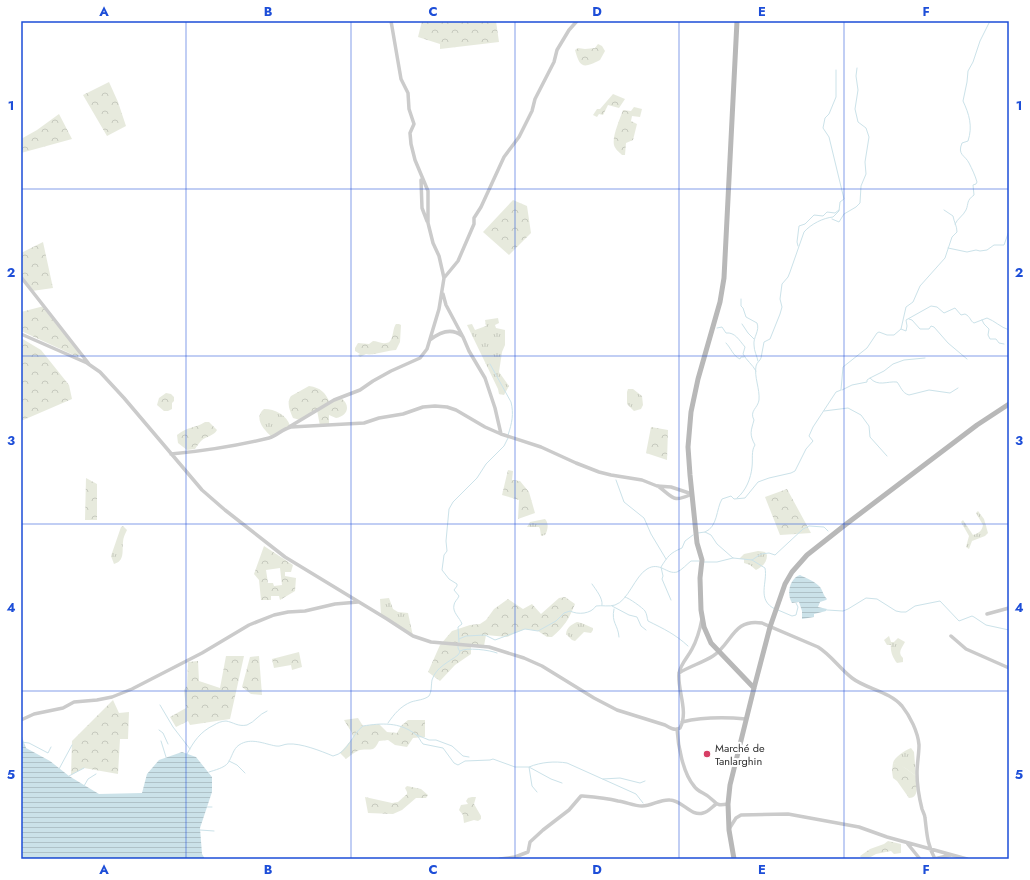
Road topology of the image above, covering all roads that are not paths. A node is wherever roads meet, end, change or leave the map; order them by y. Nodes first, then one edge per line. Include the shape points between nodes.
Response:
1 (391, 21) edge
2 (577, 21) edge
3 (737, 21) edge
4 (421, 177) junction
5 (428, 223) junction
6 (21, 277) edge
7 (444, 278) junction
8 (442, 293) junction
9 (21, 334) edge
10 (464, 338) junction
11 (430, 341) junction
12 (91, 366) junction
13 (1009, 404) edge
14 (287, 428) junction
15 (501, 434) junction
16 (171, 454) junction
17 (657, 486) junction
18 (692, 494) junction
19 (359, 602) junction
20 (1009, 608) edge
21 (987, 614) dead end
22 (702, 616) junction
23 (770, 627) junction
24 (951, 636) dead end
25 (718, 651) junction
26 (1009, 668) edge
27 (679, 674) junction
28 (754, 688) junction
29 (21, 720) edge
30 (746, 720) junction
31 (682, 722) junction
32 (677, 729) junction
33 (716, 804) junction
34 (728, 804) junction
35 (729, 830) junction
36 (906, 842) junction
37 (930, 849) junction
38 (952, 855) junction
39 (500, 859) edge
40 (734, 859) edge
41 (920, 859) edge
42 (935, 859) edge
43 (967, 859) edge

1 - 4 street via 401,79 408,93 409,109 414,124 410,133 411,144
2 - 7 street via 557,50 532,112 504,157 474,218 474,224 458,261
3 - 18 street via 724,278 691,412 688,447
4 - 5 street via 422,208
4 - 5 street via 428,191
5 - 7 street
6 - 12 street
7 - 8 street
8 - 10 street
8 - 11 street
9 - 12 street
10 - 11 street via 451,330
10 - 15 street via 485,378
11 - 14 street via 420,358 372,381 360,390 334,400
12 - 16 street via 124,398
13 - 23 street via 977,425 807,555 794,568 787,580
14 - 15 street via 364,423 435,406 456,410
14 - 16 street via 272,437 246,444
15 - 17 street via 541,447 599,472 642,480
16 - 19 street via 202,490 284,558
17 - 18 street via 671,487
17 - 18 street via 671,497 680,500
18 - 22 street via 697,543 702,560
19 - 29 street via 274,615 249,625 202,653 132,689 112,697 74,702
19 - 32 street via 413,636 431,642 490,647 524,658 617,710
20 - 21 street
22 - 25 street via 706,634
22 - 27 street via 699,633
23 - 25 street via 756,622 746,623
23 - 28 street
23 - 37 street via 818,646 852,678 901,705 919,743 919,793
24 - 26 street via 966,649
25 - 27 street
25 - 28 street
27 - 31 street
28 - 30 street
30 - 31 street via 697,719
30 - 34 street via 731,778
31 - 32 street
32 - 33 street via 680,756 693,785
33 - 34 street
33 - 39 street via 706,812 698,814 670,800 641,806 581,796 569,810 530,842 526,854
34 - 35 street
35 - 36 street via 736,818 741,815 788,814 859,827
35 - 40 street
36 - 37 street
36 - 41 street
37 - 38 street
37 - 42 street
38 - 42 street
38 - 43 street

